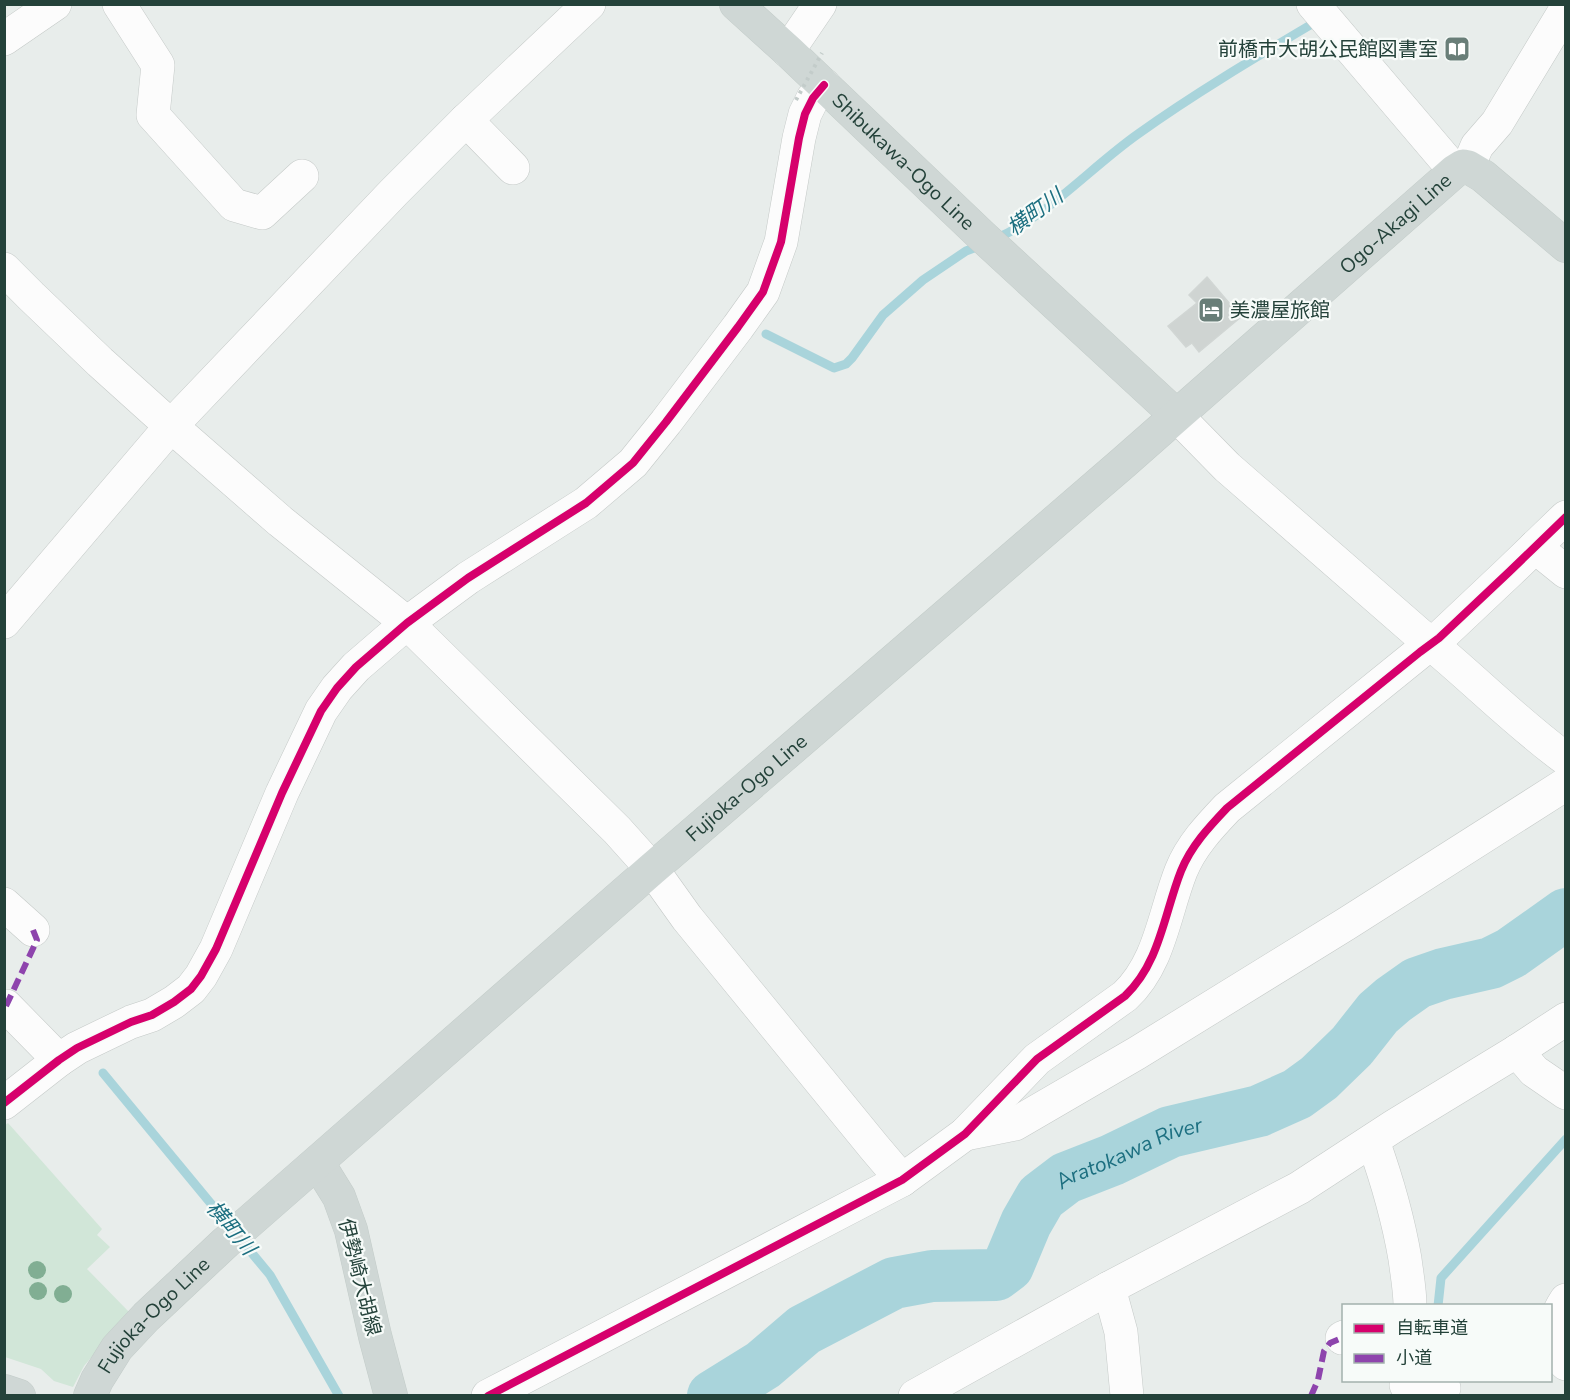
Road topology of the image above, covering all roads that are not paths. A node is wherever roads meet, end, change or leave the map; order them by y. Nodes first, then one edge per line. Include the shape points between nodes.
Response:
1 (55, 4) edge
2 (119, 4) edge
3 (589, 4) edge
4 (736, 4) edge
5 (820, 4) edge
6 (1313, 4) edge
7 (1566, 9) edge
8 (4, 39) edge
9 (788, 51) junction
10 (810, 93) junction
11 (466, 120) junction
12 (513, 168) dead end
13 (1462, 169) junction
14 (302, 176) dead end
15 (1566, 246) edge
16 (4, 269) edge
17 (1176, 415) junction
18 (171, 426) junction
19 (1566, 517) edge
20 (1535, 547) junction
21 (1566, 572) edge
22 (4, 622) edge
23 (407, 623) junction
24 (1431, 644) junction
25 (1566, 759) edge
26 (1566, 784) edge
27 (652, 869) junction
28 (4, 904) edge
29 (33, 930) dead end
30 (6, 1006) dead end
31 (1566, 1019) edge
32 (1517, 1051) junction
33 (59, 1060) junction
34 (1566, 1093) edge
35 (4, 1103) edge
36 (965, 1134) junction
37 (1373, 1141) junction
38 (318, 1162) junction
39 (902, 1180) junction
40 (1109, 1288) junction
41 (1405, 1300) edge
42 (1566, 1300) edge
43 (1552, 1332) edge
44 (1552, 1350) edge
45 (1563, 1362) edge
46 (4, 1391) edge
47 (19, 1395) edge
48 (90, 1395) edge
49 (391, 1395) edge
50 (488, 1395) edge
51 (915, 1395) edge
52 (1127, 1395) edge

1 - 8 street
2 - 14 street via 158,65 153,115 234,205 262,213
3 - 11 street
4 - 9 main road, Shibukawa-Ogo Line
5 - 9 street
6 - 13 street
7 - 13 street via 1497,123
9 - 10 main road, Shibukawa-Ogo Line
10 - 17 main road, Shibukawa-Ogo Line via 988,241
10 - 23 street via 813,98 797,149 781,242 763,291 666,422 633,463 586,503 468,578
11 - 12 street
11 - 18 street
13 - 15 main road, Ogo-Akagi Line via 1483,176
13 - 17 main road, Ogo-Akagi Line
16 - 18 street
17 - 24 street via 1227,467
17 - 27 main road, Fujioka-Ogo Line
18 - 22 street
18 - 23 street via 280,521
19 - 20 street
20 - 21 street
20 - 24 street
23 - 27 street
23 - 33 street via 356,667 321,711 216,949 191,989 152,1015
24 - 25 street via 1534,736
24 - 36 street via 1227,808 1190,851 1151,962 1135,986 1038,1059
26 - 36 street via 1137,1053 1015,1124
27 - 38 main road, Fujioka-Ogo Line
27 - 39 street via 687,918
28 - 29 street
30 - 33 street
31 - 32 street
32 - 34 street via 1534,1071
32 - 37 street
33 - 35 street
36 - 39 street
37 - 40 street via 1299,1188
37 - 41 street via 1401,1238
38 - 48 main road, Fujioka-Ogo Line via 146,1317 122,1343
38 - 49 main road, 伊勢崎大胡線 via 339,1197 351,1230
39 - 50 street
40 - 51 street
40 - 52 street via 1120,1332
42 - 43 street
44 - 45 street
46 - 47 main road

